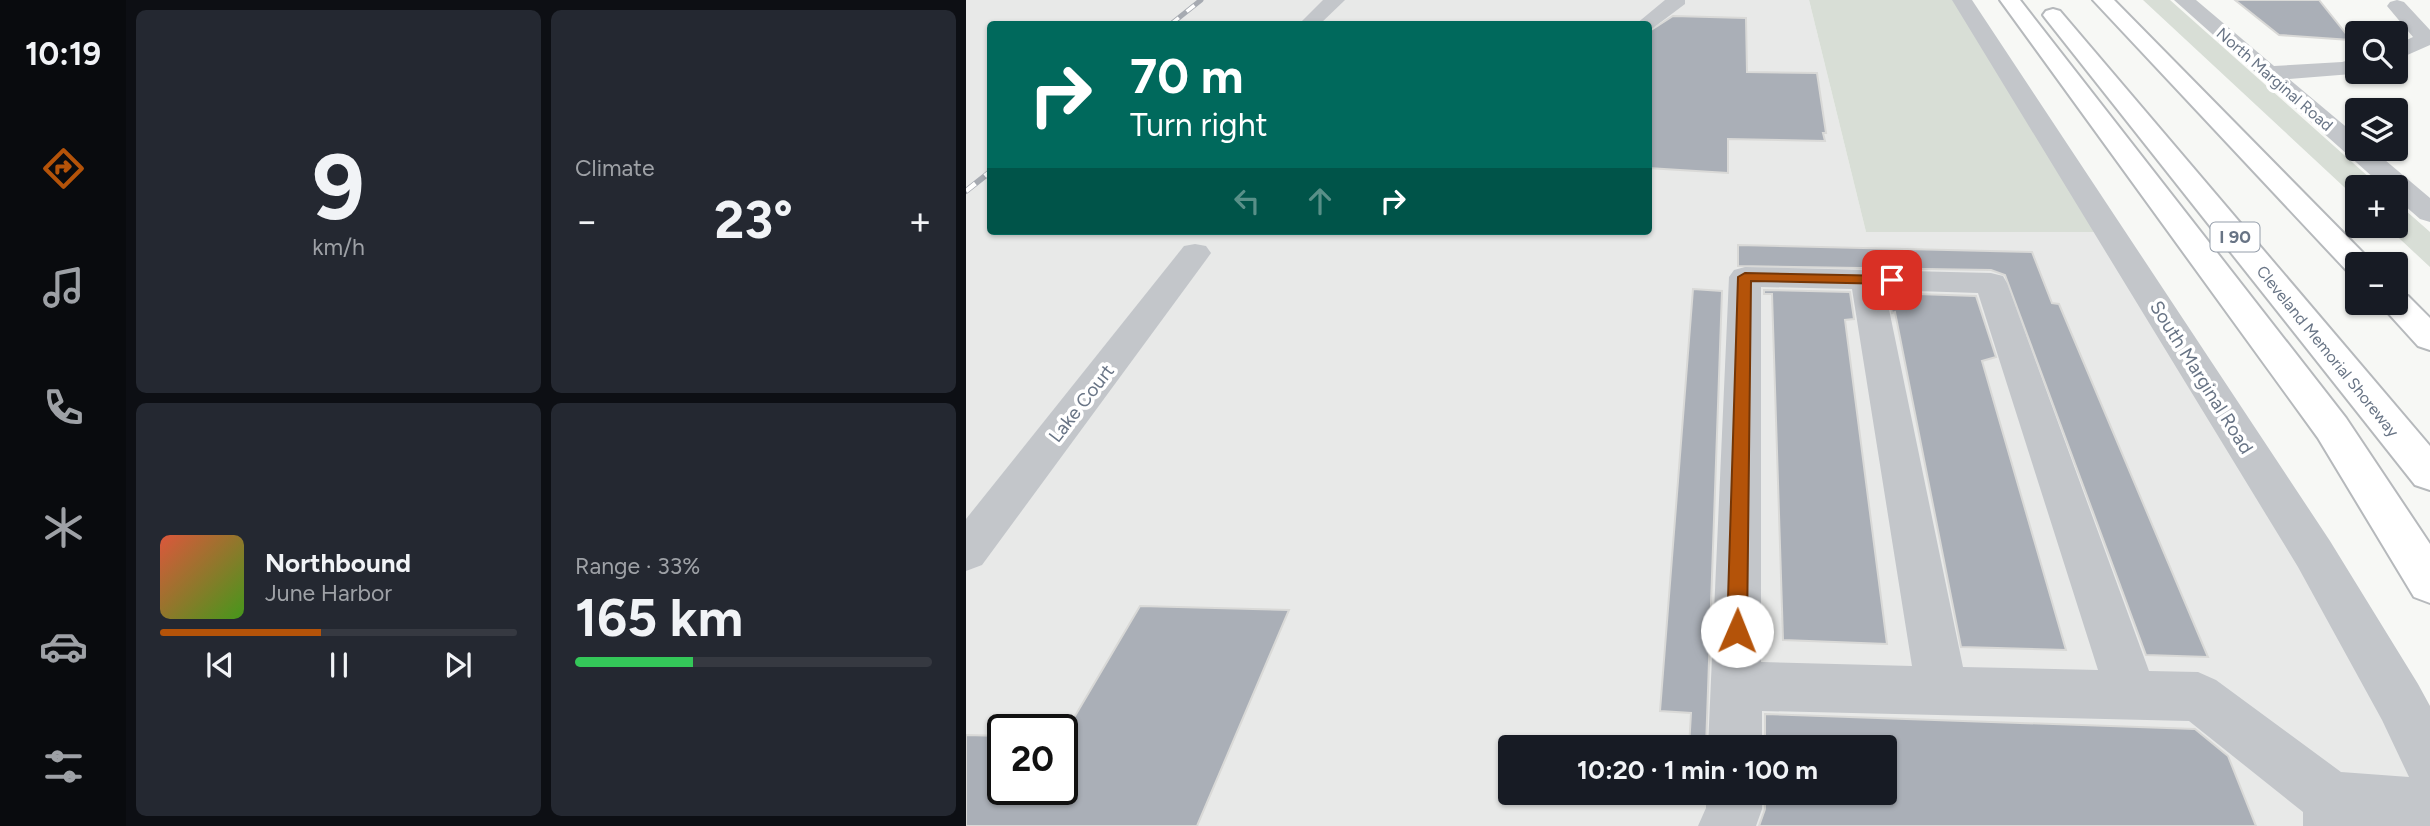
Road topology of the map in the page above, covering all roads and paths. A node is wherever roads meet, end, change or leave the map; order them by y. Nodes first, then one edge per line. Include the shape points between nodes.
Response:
1 (1335, 0) edge
2 (1675, 0) edge
3 (1962, 0) edge
4 (2010, 0) edge
5 (2040, 0) edge
6 (2103, 0) edge
7 (2184, 0) edge
8 (2397, 6) dead end
9 (1312, 21) edge
10 (1651, 21) edge
11 (2428, 42) edge
12 (2408, 49) edge
13 (2345, 69) edge
14 (2268, 73) junction
15 (2430, 213) edge
16 (2346, 252) edge
17 (1195, 253) dead end
18 (1867, 280) junction
19 (2408, 315) edge
20 (2430, 338) edge
21 (2430, 474) edge
22 (966, 552) edge
23 (2430, 583) edge
24 (1736, 685) junction
25 (1942, 691) junction
26 (2132, 695) junction
27 (1735, 735) edge
28 (2430, 761) edge
29 (1734, 805) edge
30 (2430, 807) edge
31 (2331, 813) edge
32 (1727, 826) edge

1 - 9 street
2 - 10 street
3 - 28 street, South Marginal Road via 2314,554
4 - 23 highway via 2332,428
5 - 21 highway, Cleveland Memorial Shoreway / I 90
6 - 16 highway
7 - 14 street, North Marginal Road
8 - 11 street
11 - 12 street
13 - 14 street
14 - 15 street, North Marginal Road
17 - 22 street, Lake Court
18 - 24 street via 1745,277
18 - 25 street
18 - 26 street via 1991,282
19 - 20 highway
24 - 25 street
24 - 27 street
25 - 26 street
26 - 31 street via 2198,697
29 - 32 street
30 - 31 street

